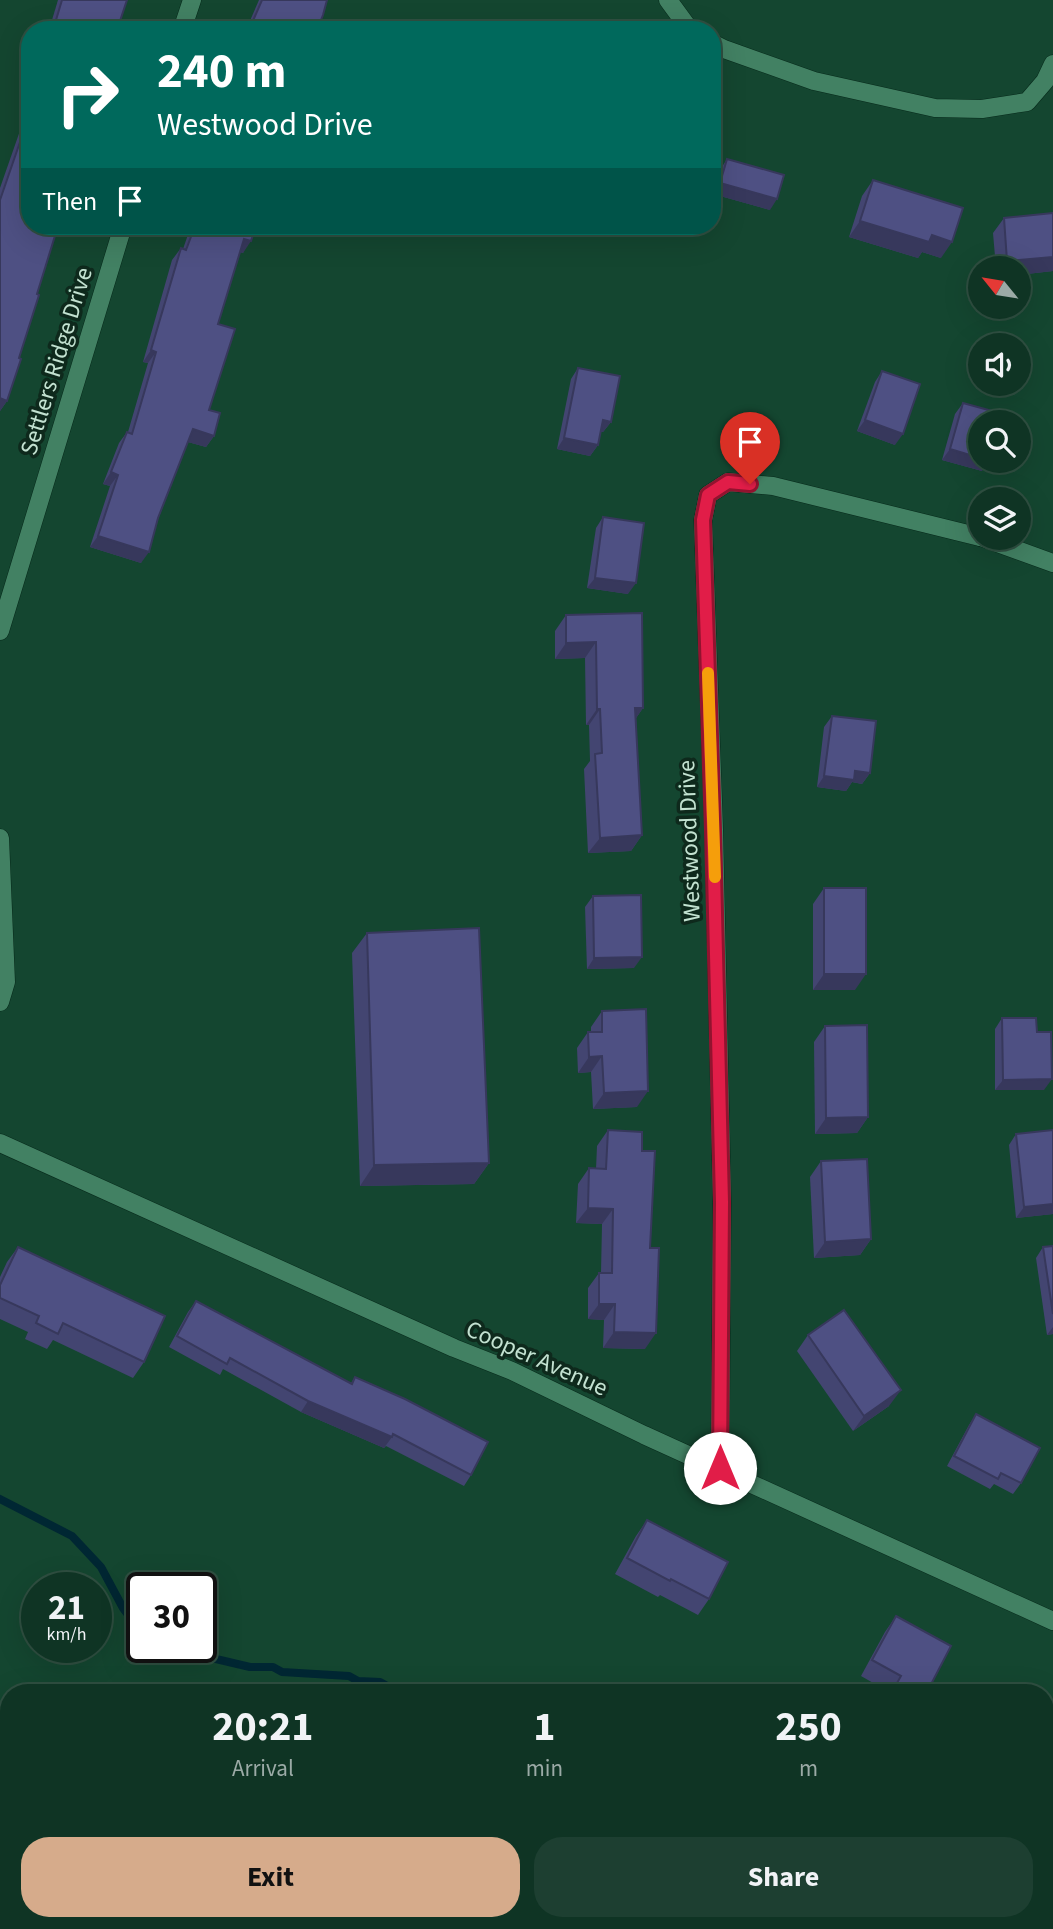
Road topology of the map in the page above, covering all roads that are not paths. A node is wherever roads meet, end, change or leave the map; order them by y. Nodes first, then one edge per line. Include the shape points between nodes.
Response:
1 (191, 0) edge
2 (668, 0) edge
3 (185, 21) edge
4 (683, 21) edge
5 (721, 48) edge
6 (1053, 64) edge
7 (120, 235) edge
8 (968, 534) edge
9 (1017, 550) edge
10 (1053, 563) edge
11 (0, 631) edge
12 (0, 838) edge
13 (0, 1002) edge
14 (0, 1143) edge
15 (720, 1468) junction
16 (1053, 1621) edge

1 - 3 street
2 - 4 street
5 - 6 street via 814,81 935,108 982,109 1027,102
7 - 11 street, Settlers Ridge Drive
8 - 15 street, Westwood Drive via 773,486 728,482 708,495 703,520 722,1202
9 - 10 street, Westwood Drive
12 - 13 street via 6,982
14 - 15 street, Cooper Avenue
15 - 16 street, Cooper Avenue

